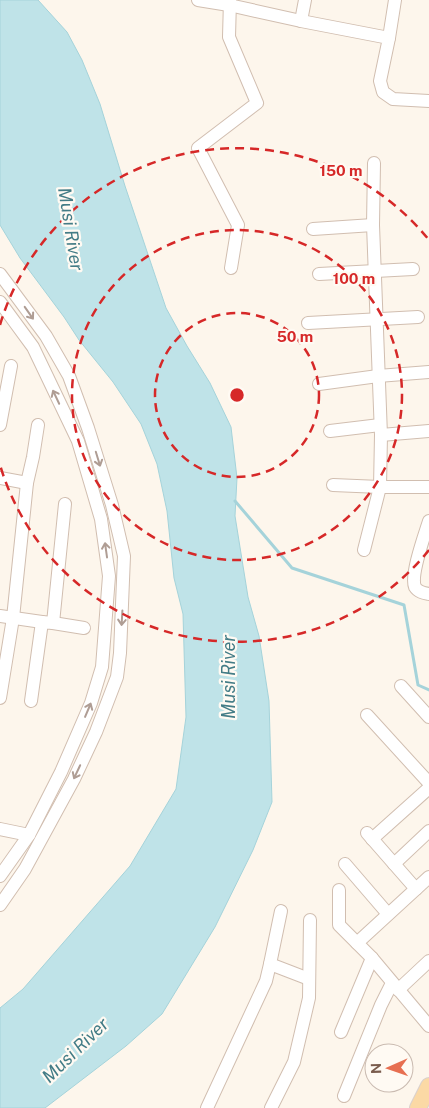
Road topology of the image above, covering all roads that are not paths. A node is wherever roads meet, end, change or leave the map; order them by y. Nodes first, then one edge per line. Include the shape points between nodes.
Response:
1 (198, 0) edge
2 (305, 0) edge
3 (395, 0) edge
4 (229, 2) edge
5 (301, 22) junction
6 (389, 38) junction
7 (429, 101) edge
8 (374, 163) dead end
9 (373, 225) junction
10 (313, 229) dead end
11 (230, 268) dead end
12 (413, 269) dead end
13 (375, 272) junction
14 (0, 274) edge
15 (319, 274) dead end
16 (0, 302) edge
17 (418, 317) dead end
18 (378, 320) junction
19 (308, 323) dead end
20 (12, 366) dead end
21 (429, 372) edge
22 (378, 376) junction
23 (319, 384) dead end
24 (0, 425) edge
25 (38, 425) dead end
26 (381, 430) junction
27 (330, 431) dead end
28 (429, 431) edge
29 (0, 478) edge
30 (27, 483) junction
31 (333, 485) dead end
32 (380, 486) junction
33 (429, 487) edge
34 (64, 504) dead end
35 (429, 520) edge
36 (364, 550) dead end
37 (429, 594) edge
38 (6, 617) edge
39 (48, 623) junction
40 (84, 628) dead end
41 (401, 686) dead end
42 (0, 698) edge
43 (31, 701) dead end
44 (367, 715) dead end
45 (429, 717) edge
46 (429, 783) edge
47 (429, 788) edge
48 (0, 829) edge
49 (429, 831) edge
50 (29, 835) junction
51 (346, 864) dead end
52 (394, 864) junction
53 (0, 876) edge
54 (429, 877) edge
55 (416, 889) junction
56 (338, 890) dead end
57 (0, 905) edge
58 (281, 911) dead end
59 (388, 914) junction
60 (310, 920) dead end
61 (357, 943) junction
62 (372, 958) junction
63 (429, 961) edge
64 (270, 964) junction
65 (309, 979) junction
66 (395, 987) junction
67 (429, 1026) edge
68 (342, 1032) dead end
69 (429, 1086) edge
70 (344, 1096) dead end
71 (207, 1108) edge
72 (271, 1108) edge
73 (418, 1108) edge

1 - 4 street
2 - 5 street
3 - 6 street
4 - 5 street
4 - 11 street via 229,38 257,103 198,148 238,225
5 - 6 street
6 - 7 street via 380,81 383,92 393,99
8 - 9 street
9 - 10 street
9 - 13 street
12 - 13 street
13 - 15 street
13 - 18 street
14 -> 57 street via 46,336 69,376 112,505 124,556 117,677 96,732 48,830
50 -> 16 street via 91,704 102,668 109,576 101,519 78,441 33,347
17 - 18 street
18 - 19 street
18 - 22 street
20 - 24 street
21 - 22 street
22 - 23 street
22 - 26 street
25 - 30 street
26 - 27 street
26 - 28 street
26 - 32 street
29 - 30 street
30 - 38 street
31 - 32 street
32 - 33 street
32 - 36 street
34 - 39 street
35 - 37 street via 414,585
38 - 39 street
38 - 42 street
39 - 40 street
39 - 43 street
41 - 45 street
44 - 46 street
47 - 52 street via 370,836
48 - 50 street
49 - 52 street
50 - 53 street
51 - 59 street
52 - 55 street
54 - 55 street
55 - 59 street
56 - 61 street via 339,925
58 - 64 street
59 - 61 street
60 - 65 street
61 - 62 street
62 - 66 street
62 - 68 street
63 - 66 street
64 - 65 street
64 - 71 street via 266,980
65 - 72 street via 309,998 294,1062
66 - 67 street
66 - 70 street via 381,1005
69 - 73 main road

